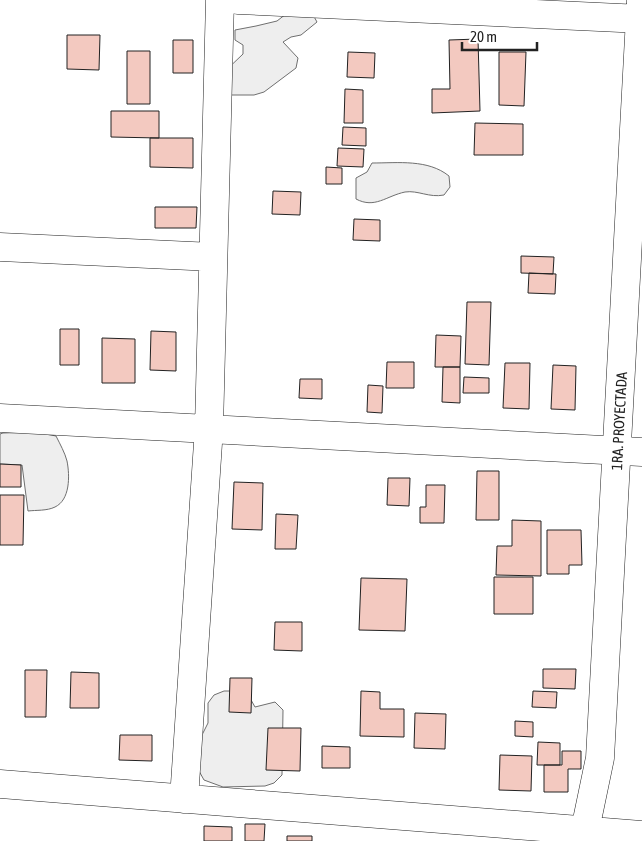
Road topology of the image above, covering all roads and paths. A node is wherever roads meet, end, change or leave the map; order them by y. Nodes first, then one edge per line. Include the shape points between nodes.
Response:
1 (220, 0) edge
2 (238, 0) edge
3 (641, 13) edge
4 (0, 247) edge
5 (213, 257) junction
6 (0, 418) edge
7 (209, 428) junction
8 (630, 451) edge
9 (0, 784) edge
10 (184, 799) junction
11 (642, 835) edge
12 (584, 836) edge

1 - 5 street
2 - 3 street
3 - 8 street, 1RA. PROYECTADA
4 - 5 street
5 - 7 street
6 - 7 street
7 - 8 street
7 - 10 street
8 - 12 street, 1RA. PROYECTADA via 600,758
9 - 10 street
10 - 12 street
11 - 12 street

